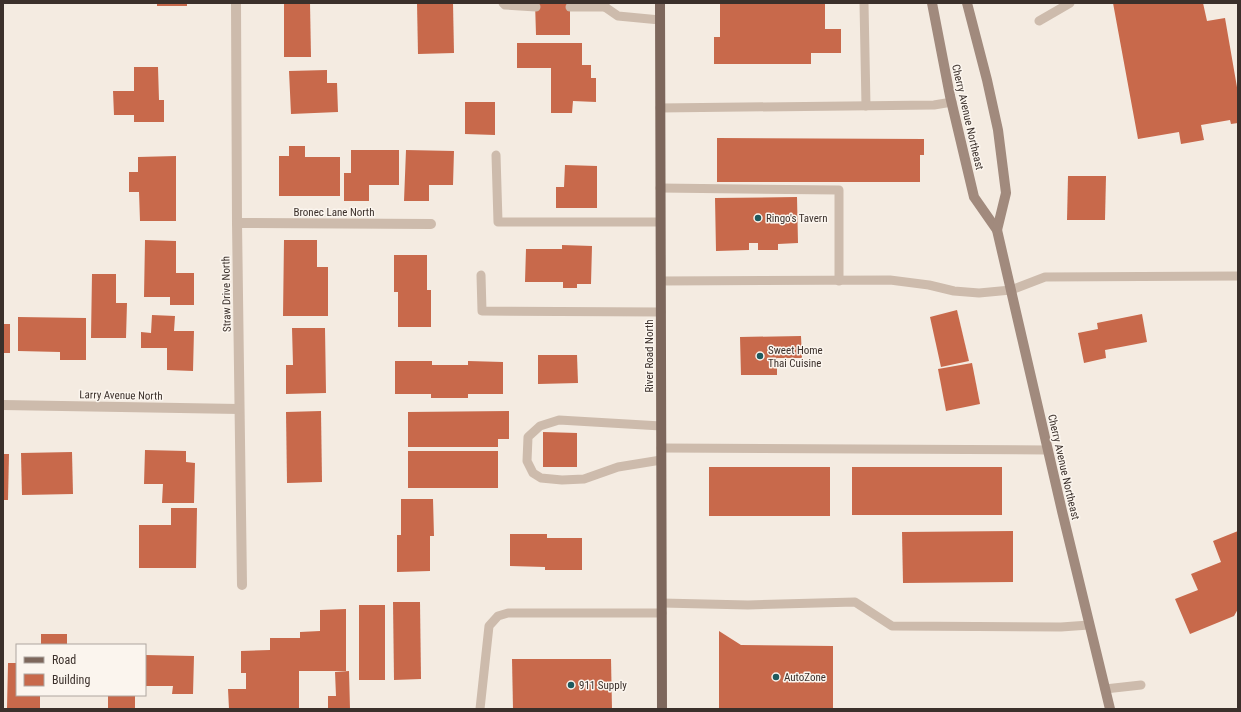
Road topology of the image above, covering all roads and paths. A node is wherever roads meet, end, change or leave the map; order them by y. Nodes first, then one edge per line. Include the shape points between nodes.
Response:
1 (236, 3) edge
2 (503, 3) edge
3 (660, 3) edge
4 (864, 3) edge
5 (932, 3) edge
6 (967, 3) edge
7 (1070, 3) edge
8 (605, 5) edge
9 (536, 7) dead end
10 (570, 7) dead end
11 (660, 20) junction
12 (1039, 21) dead end
13 (952, 102) junction
14 (866, 106) junction
15 (660, 108) junction
16 (496, 155) dead end
17 (660, 188) junction
18 (660, 222) junction
19 (237, 223) junction
20 (431, 224) dead end
21 (997, 230) junction
22 (481, 275) dead end
23 (1238, 276) edge
24 (660, 281) junction
25 (839, 281) junction
26 (1011, 290) junction
27 (660, 312) junction
28 (3, 405) edge
29 (239, 410) junction
30 (661, 426) junction
31 (661, 448) junction
32 (1048, 450) junction
33 (661, 460) junction
34 (242, 584) dead end
35 (662, 608) junction
36 (1090, 625) junction
37 (1141, 685) dead end
38 (1105, 689) junction
39 (480, 709) edge
40 (662, 709) edge
41 (1110, 709) edge

1 - 19 street, Straw Drive North
2 - 9 lane
3 - 11 main road, River Road North
4 - 14 lane
5 - 13 main road, Cherry Avenue Northeast
6 - 21 main road, Cherry Avenue Northeast via 988,80 998,130 1006,193
7 - 12 lane
8 - 10 lane
8 - 11 lane via 618,16
11 - 15 main road, River Road North
13 - 14 lane via 934,105
13 - 21 main road, Cherry Avenue Northeast via 974,197
14 - 15 lane
15 - 17 main road, River Road North
16 - 18 lane via 498,222
17 - 18 main road, River Road North
17 - 25 lane via 839,190
18 - 24 main road, River Road North
19 - 20 street, Bronec Lane North
19 - 29 street, Straw Drive North
21 - 26 main road, Cherry Avenue Northeast
22 - 27 lane via 482,311
23 - 26 lane via 1045,277
24 - 25 lane
24 - 27 main road, River Road North
25 - 26 lane via 890,280 979,293
26 - 32 main road, Cherry Avenue Northeast
27 - 30 main road, River Road North
28 - 29 street, Larry Avenue North
29 - 34 street, Straw Drive North
30 - 31 main road, River Road North
30 - 33 lane via 559,420 540,426 528,437 527,461 533,473 542,478 562,480 584,479 618,467
31 - 32 lane
31 - 33 main road, River Road North
32 - 36 main road, Cherry Avenue Northeast
33 - 35 main road, River Road North
35 - 36 lane via 855,602 892,626
35 - 39 lane via 508,613 498,616 489,626
35 - 40 main road, River Road North
36 - 38 main road, Cherry Avenue Northeast
37 - 38 lane
38 - 41 main road, Cherry Avenue Northeast

